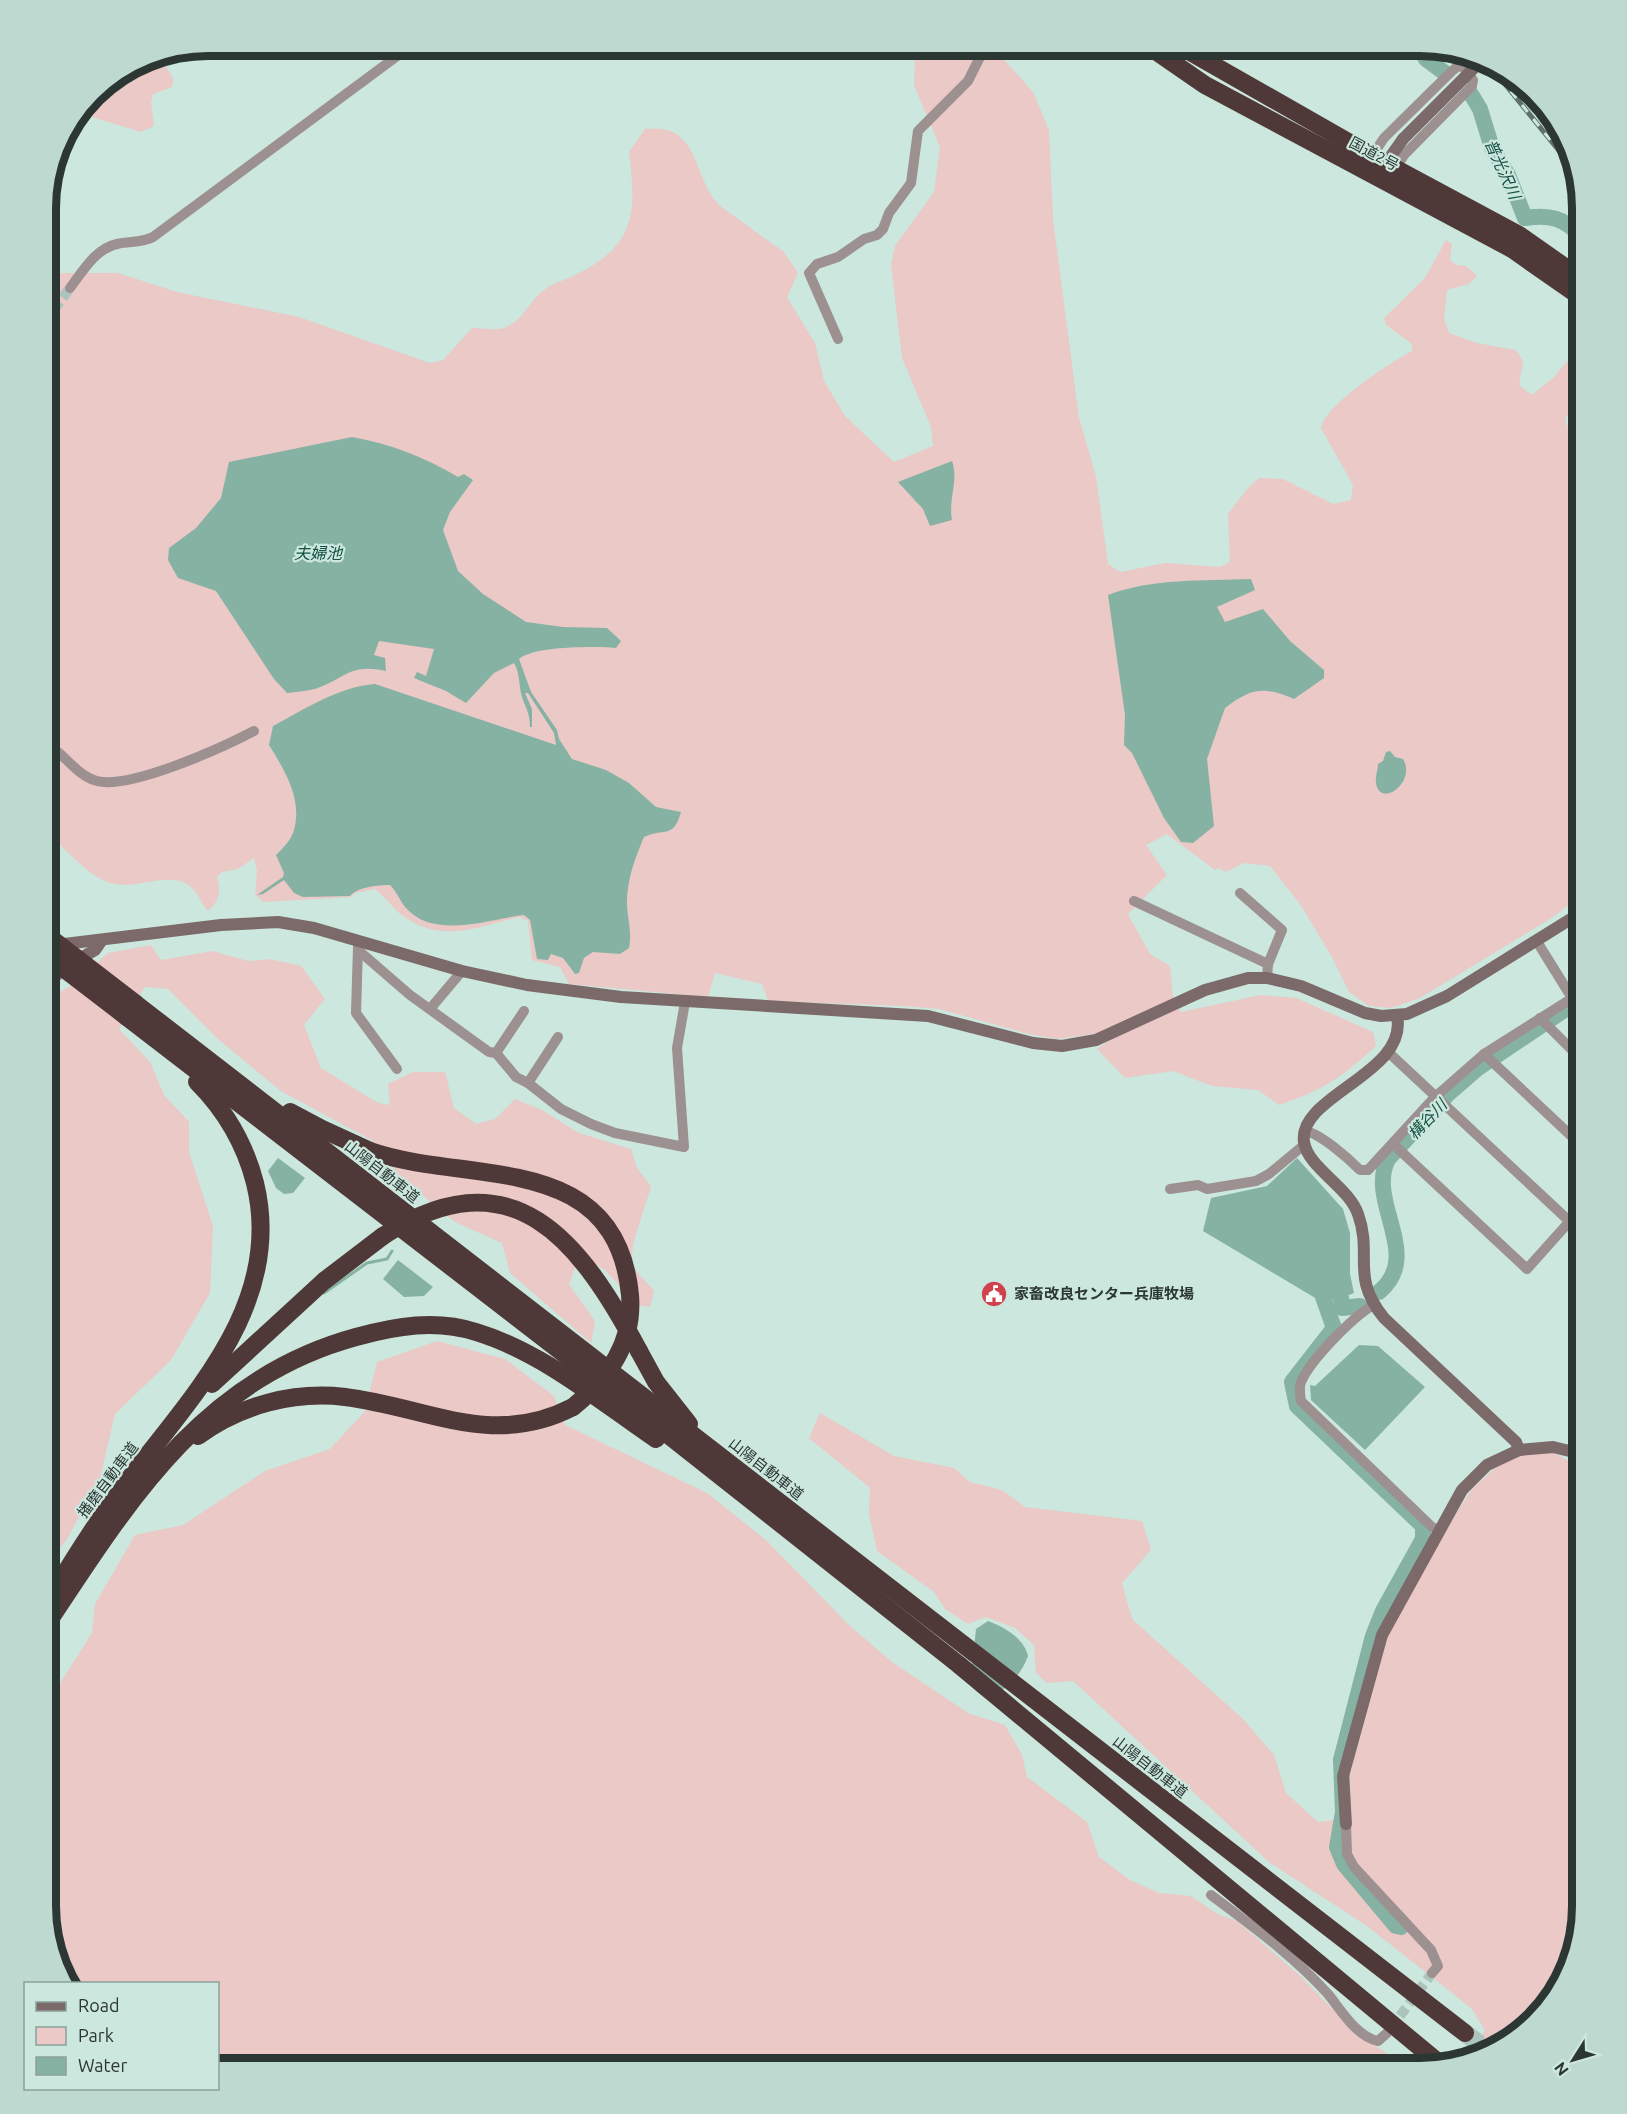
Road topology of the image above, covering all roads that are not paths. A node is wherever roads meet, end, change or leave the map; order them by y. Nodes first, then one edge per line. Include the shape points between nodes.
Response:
1 (398, 55) edge
2 (981, 56) edge
3 (1151, 56) edge
4 (1163, 56) edge
5 (1197, 56) edge
6 (1475, 67) edge
7 (1205, 85) junction
8 (1382, 166) junction
9 (1572, 272) edge
10 (70, 288) tunnel mouth
11 (1572, 291) edge
12 (838, 339) dead end
13 (254, 731) dead end
14 (56, 752) edge
15 (1240, 893) dead end
16 (1134, 901) dead end
17 (1572, 918) edge
18 (102, 940) junction
19 (1536, 940) junction
20 (56, 943) edge
21 (56, 945) edge
22 (358, 945) junction
23 (56, 961) edge
24 (1268, 964) junction
25 (462, 971) junction
26 (56, 976) edge
27 (1267, 978) junction
28 (1572, 988) edge
29 (1572, 999) edge
30 (685, 1002) junction
31 (430, 1009) junction
32 (132, 1010) junction
33 (524, 1011) dead end
34 (1397, 1016) junction
35 (1542, 1022) junction
36 (151, 1034) junction
37 (558, 1037) dead end
38 (191, 1047) junction
39 (1572, 1050) edge
40 (1387, 1051) junction
41 (496, 1053) junction
42 (1487, 1057) junction
43 (398, 1069) dead end
44 (528, 1083) junction
45 (1438, 1101) junction
46 (1304, 1131) junction
47 (1572, 1137) edge
48 (1304, 1145) junction
49 (1397, 1147) junction
50 (1170, 1189) dead end
51 (1569, 1222) junction
52 (1572, 1225) edge
53 (1373, 1305) junction
54 (163, 1436) junction
55 (700, 1442) junction
56 (1519, 1450) junction
57 (1572, 1452) edge
58 (147, 1481) junction
59 (776, 1520) junction
60 (1439, 1530) junction
61 (55, 1592) edge
62 (55, 1612) edge
63 (1346, 1824) joint
64 (1210, 1895) dead end
65 (1432, 1973) tunnel mouth
66 (1387, 2033) dead end
67 (1465, 2033) tunnel mouth
68 (1432, 2057) edge

1 - 10 street via 153,237 105,248
2 - 12 street via 968,81 918,131 910,183 877,235 817,264 809,273
3 - 7 highway
4 - 7 highway, 国道2号
5 - 8 highway, 国道2号
6 - 8 street, bridge via 1403,139
7 - 8 highway, 国道2号
8 - 8 street via 1384,138 1452,71 1463,67 1473,80 1472,86 1404,155
8 - 9 highway, 国道2号 via 1519,235
8 - 11 highway, 国道2号
13 - 14 street via 145,776 113,782 87,777
15 - 24 street via 1282,930
16 - 24 street
17 - 19 street
18 - 21 street
18 - 22 street via 266,921 314,928
18 - 26 street via 95,950
19 - 28 street
19 - 34 street via 1447,996
20 - 32 highway, 山陽自動車道, bridge
22 - 25 street
22 - 31 street
22 - 43 street via 356,1013
23 - 32 highway, 山陽自動車道, bridge
24 - 27 street
25 - 30 street via 527,985
25 - 31 street
27 - 30 street via 1224,983 1096,1040 1062,1046 1033,1043 928,1016
27 - 34 street via 1300,986 1365,1013
29 - 35 street
30 - 44 street via 677,1048 684,1147 591,1124 561,1109
31 - 41 street via 489,1052
32 - 36 highway, 山陽自動車道
32 - 38 highway, 山陽自動車道
33 - 41 street
34 - 40 street via 1397,1033
35 - 39 street
35 - 42 street
36 - 54 highway via 229,1121 250,1166 261,1223 256,1279 236,1330
36 - 59 highway, 山陽自動車道
37 - 44 street
38 - 55 highway, 山陽自動車道
38 - 58 highway, bridge via 296,1116 370,1150 414,1162 506,1174 552,1185 588,1207 613,1239 628,1277 629,1318 617,1358 606,1376 573,1407 533,1424 485,1427 345,1397 296,1396 225,1419 185,1445
40 - 45 street
40 - 46 street via 1348,1089 1312,1114
41 - 44 street via 516,1077
42 - 45 street
42 - 47 street
45 - 49 street
45 - 51 street
46 - 48 street
46 - 49 street via 1338,1149 1360,1170 1368,1170
48 - 50 street via 1256,1181 1218,1188 1198,1185
48 - 53 street via 1349,1197 1358,1214 1363,1274
49 - 51 street via 1527,1269
51 - 52 street
53 - 56 street via 1516,1442
53 - 60 street via 1340,1330 1320,1356 1300,1383 1301,1401
54 - 55 highway, bridge via 241,1355 324,1281 383,1236 426,1213 458,1203 489,1204 523,1213 554,1231 581,1257 612,1301 656,1382
54 - 61 highway, 播磨自動車道 via 101,1518
55 - 67 highway, 山陽自動車道
56 - 57 street via 1553,1447
56 - 60 street via 1486,1465 1473,1477
58 - 59 highway via 200,1422 267,1374 319,1348 348,1339 397,1327 432,1324 476,1332 521,1351
58 - 62 highway, 播磨自動車道
59 - 68 highway, 山陽自動車道 via 1009,1705
60 - 63 street via 1396,1605 1375,1654 1343,1776
63 - 65 street via 1347,1854 1354,1868 1431,1950 1438,1966
64 - 66 street via 1268,1938 1317,1983 1362,2033 1378,2041

